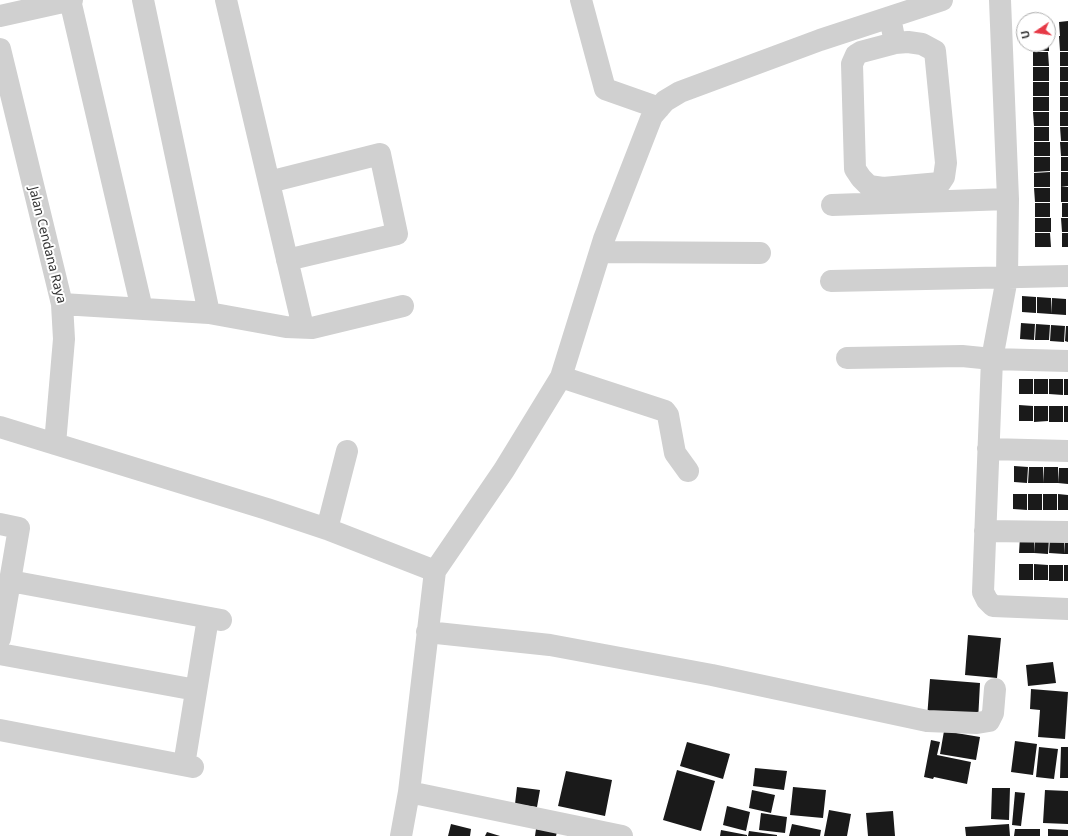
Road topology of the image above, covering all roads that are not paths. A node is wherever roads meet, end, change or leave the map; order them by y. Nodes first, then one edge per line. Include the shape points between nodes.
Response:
1 (71, 0) edge
2 (143, 0) edge
3 (226, 0) edge
4 (581, 0) edge
5 (942, 0) edge
6 (1000, 0) edge
7 (0, 16) edge
8 (890, 17) junction
9 (895, 43) junction
10 (0, 49) edge
11 (659, 108) junction
12 (269, 182) junction
13 (1008, 199) junction
14 (832, 205) dead end
15 (600, 252) junction
16 (760, 253) dead end
17 (287, 260) junction
18 (1068, 276) edge
19 (1007, 278) junction
20 (831, 281) dead end
21 (62, 304) junction
22 (403, 306) dead end
23 (142, 309) junction
24 (209, 313) junction
25 (303, 327) junction
26 (847, 358) dead end
27 (992, 359) junction
28 (1068, 361) edge
29 (561, 377) junction
30 (0, 427) edge
31 (55, 444) junction
32 (988, 449) junction
33 (1068, 451) edge
34 (347, 452) dead end
35 (688, 471) dead end
36 (0, 524) edge
37 (327, 529) junction
38 (985, 531) junction
39 (1068, 532) edge
40 (435, 571) junction
41 (10, 581) junction
42 (1068, 609) edge
43 (427, 632) junction
44 (0, 638) edge
45 (0, 654) edge
46 (995, 689) dead end
47 (196, 690) junction
48 (0, 730) edge
49 (408, 792) junction
50 (400, 836) edge
51 (622, 836) edge

1 - 7 street
1 - 23 street
2 - 24 street
3 - 12 street
4 - 11 street via 605,89
5 - 8 street
6 - 13 street
8 - 9 street
8 - 11 street via 680,92
9 - 9 street via 861,52 856,55 852,64 855,169 869,186 883,188 940,183 944,177 946,163 935,51 922,44
10 - 21 street, Jalan Cendana Raya
11 - 15 street via 646,129
12 - 17 street
12 - 17 street via 380,154 397,234
13 - 14 street
13 - 19 street
15 - 16 street
15 - 29 street
17 - 25 street
18 - 19 street
19 - 20 street
19 - 27 street
21 - 23 street
21 - 31 street, Jalan Cendana Raya via 64,338
22 - 25 street via 312,328
23 - 24 street
24 - 25 street via 286,327
26 - 27 street via 962,356
27 - 28 street
27 - 32 street
29 - 35 street via 665,410 675,453
29 - 40 street via 504,470
30 - 31 street
31 - 37 street
32 - 33 street
32 - 38 street
34 - 37 street
36 - 41 street via 19,528
37 - 40 street
38 - 39 street
38 - 42 street via 983,592 993,606
40 - 43 street
41 - 44 street
41 - 47 street via 214,619
43 - 46 street via 550,645 712,675 927,721 989,721 993,713
43 - 49 street
45 - 47 street
47 - 48 street via 188,766
49 - 50 street
49 - 51 street

